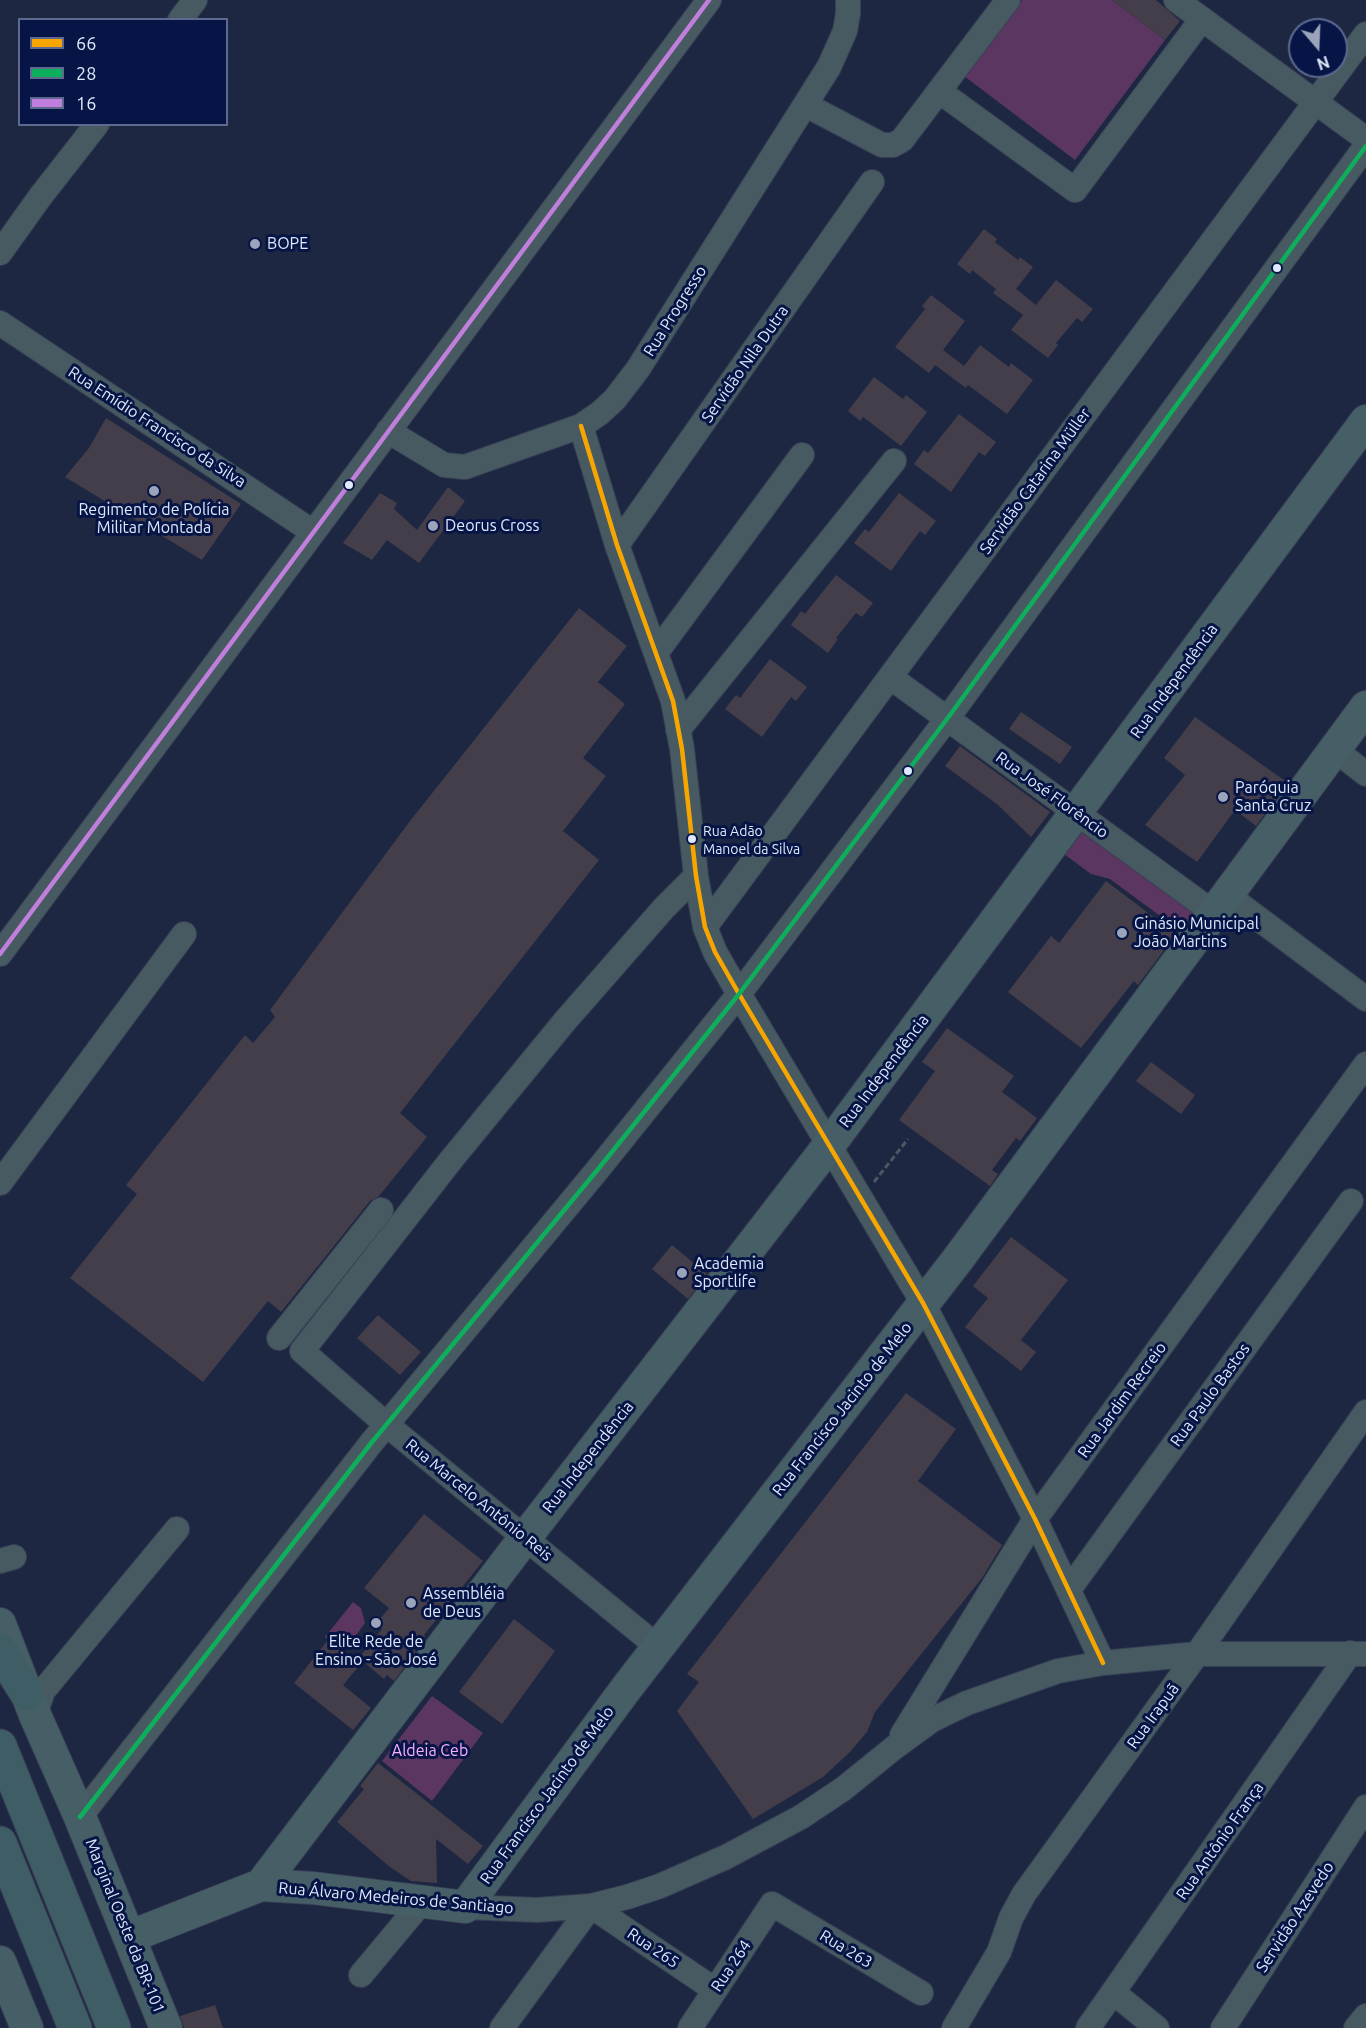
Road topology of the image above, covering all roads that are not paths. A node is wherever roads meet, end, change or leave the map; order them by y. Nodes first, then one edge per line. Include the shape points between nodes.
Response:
1 (195, 0) edge
2 (709, 0) edge
3 (848, 0) edge
4 (1008, 0) edge
5 (1176, 0) edge
6 (182, 18) edge
7 (1202, 20) junction
8 (1366, 34) edge
9 (939, 91) junction
10 (1315, 102) junction
11 (806, 105) junction
12 (95, 126) edge
13 (1366, 139) edge
14 (1366, 147) edge
15 (872, 182) dead end
16 (0, 253) edge
17 (0, 323) edge
18 (1366, 421) edge
19 (581, 426) junction
20 (388, 431) junction
21 (802, 455) dead end
22 (894, 461) dead end
23 (314, 532) junction
24 (617, 545) junction
25 (656, 653) junction
26 (890, 677) junction
27 (1366, 707) edge
28 (947, 719) junction
29 (678, 730) junction
30 (1335, 750) junction
31 (1366, 774) edge
32 (1076, 813) junction
33 (696, 876) junction
34 (1221, 904) junction
35 (705, 927) junction
36 (184, 934) dead end
37 (0, 954) edge
38 (739, 994) junction
39 (1366, 999) edge
40 (1366, 1064) edge
41 (830, 1144) junction
42 (0, 1183) edge
43 (1351, 1201) dead end
44 (381, 1210) dead end
45 (923, 1303) junction
46 (279, 1338) dead end
47 (1366, 1412) edge
48 (387, 1425) junction
49 (1035, 1519) junction
50 (177, 1529) dead end
51 (525, 1538) junction
52 (1070, 1588) junction
53 (0, 1624) edge
54 (658, 1647) junction
55 (0, 1651) edge
56 (1358, 1653) edge
57 (1197, 1654) junction
58 (1103, 1663) junction
59 (31, 1705) junction
60 (0, 1746) edge
61 (895, 1747) junction
62 (1366, 1807) edge
63 (80, 1817) junction
64 (0, 1843) edge
65 (261, 1885) junction
66 (421, 1903) junction
67 (772, 1904) joint
68 (591, 1906) junction
69 (465, 1907) junction
70 (129, 1937) junction
71 (361, 1975) dead end
72 (3, 1980) edge
73 (715, 1990) junction
74 (1113, 1993) junction
75 (921, 1994) dead end
76 (1366, 2016) edge
77 (700, 2023) edge
78 (27, 2028) edge
79 (75, 2028) edge
80 (114, 2028) edge
81 (166, 2028) edge
82 (502, 2028) edge
83 (954, 2028) edge
84 (1088, 2028) edge
85 (1157, 2028) edge
86 (1223, 2028) edge
87 (1356, 2028) edge

1 - 6 street
2 - 20 street
3 - 11 street, Rua Progresso via 838,50
4 - 9 street
5 - 7 street
7 - 9 street via 1075,190
7 - 10 street
8 - 10 street, Servidão Catarina Müller
9 - 11 street via 902,140 893,145 882,145
10 - 13 street
10 - 26 street, Servidão Catarina Müller
11 - 19 street, Rua Progresso via 628,384
12 - 16 street
14 - 28 street
15 - 24 street, Servidão Nila Dutra
17 - 23 street, Rua Emídio Francisco da Silva
18 - 32 main road, Rua Independência
19 - 20 street, Rua Progresso via 465,467 444,465
19 - 24 street
20 - 23 street
21 - 25 street
22 - 29 street
23 - 37 street
24 - 25 street
25 - 29 street via 673,701
26 - 28 street, Rua José Florêncio
26 - 35 street, Servidão Catarina Müller
27 - 30 main road, Rua Francisco Jacinto de Melo
28 - 32 street, Rua José Florêncio
28 - 38 street
29 - 33 street
30 - 31 street
30 - 34 main road, Rua Francisco Jacinto de Melo
32 - 34 street, Rua José Florêncio
32 - 41 main road, Rua Independência
33 - 35 street
33 - 48 street, Rua Marcelo Antônio Reis via 565,1021 302,1351
34 - 39 street, Rua José Florêncio
34 - 45 main road, Rua Francisco Jacinto de Melo
35 - 38 street
36 - 42 street
38 - 41 street
38 - 48 street
40 - 49 street, Rua Jardim Recreio
41 - 45 street
41 - 51 main road, Rua Independência
43 - 52 street, Rua Paulo Bastos
44 - 46 street
45 - 49 street
45 - 54 main road, Rua Francisco Jacinto de Melo
47 - 57 street, Rua Irapuã
48 - 51 street, Rua Marcelo Antônio Reis
48 - 63 street
49 - 52 street
49 - 61 street, Rua Jardim Recreio
50 - 59 street
51 - 54 street, Rua Marcelo Antônio Reis
51 - 65 main road, Rua Independência
52 - 58 street
53 - 59 main road, Marginal Oeste da BR-101
54 - 69 main road, Rua Francisco Jacinto de Melo
55 - 59 highway
56 - 57 street, Rua Álvaro Medeiros de Santiago
56 - 74 street, Rua Antônio França
57 - 58 street, Rua Álvaro Medeiros de Santiago
57 - 83 street, Rua Irapuã via 1024,1894 999,1952
58 - 61 street, Rua Álvaro Medeiros de Santiago via 1058,1671 967,1703 932,1720
59 - 63 main road, Marginal Oeste da BR-101
60 - 80 highway
61 - 68 street, Rua Álvaro Medeiros de Santiago via 843,1789 750,1845 660,1886
62 - 86 street, Servidão Azevedo
63 - 70 main road, Marginal Oeste da BR-101
64 - 79 highway
65 - 66 main road, Rua Álvaro Medeiros de Santiago
65 - 70 main road, Rua Álvaro Medeiros de Santiago
66 - 69 main road, Rua Álvaro Medeiros de Santiago
66 - 71 street
67 - 73 street, Rua 264
67 - 75 street, Rua 263
68 - 69 street, Rua Álvaro Medeiros de Santiago via 537,1910
68 - 73 street, Rua 265
68 - 82 street
70 - 81 main road, Marginal Oeste da BR-101
72 - 78 main road
73 - 77 street, Rua 264
74 - 84 street, Rua Antônio França
74 - 85 street
76 - 87 street

